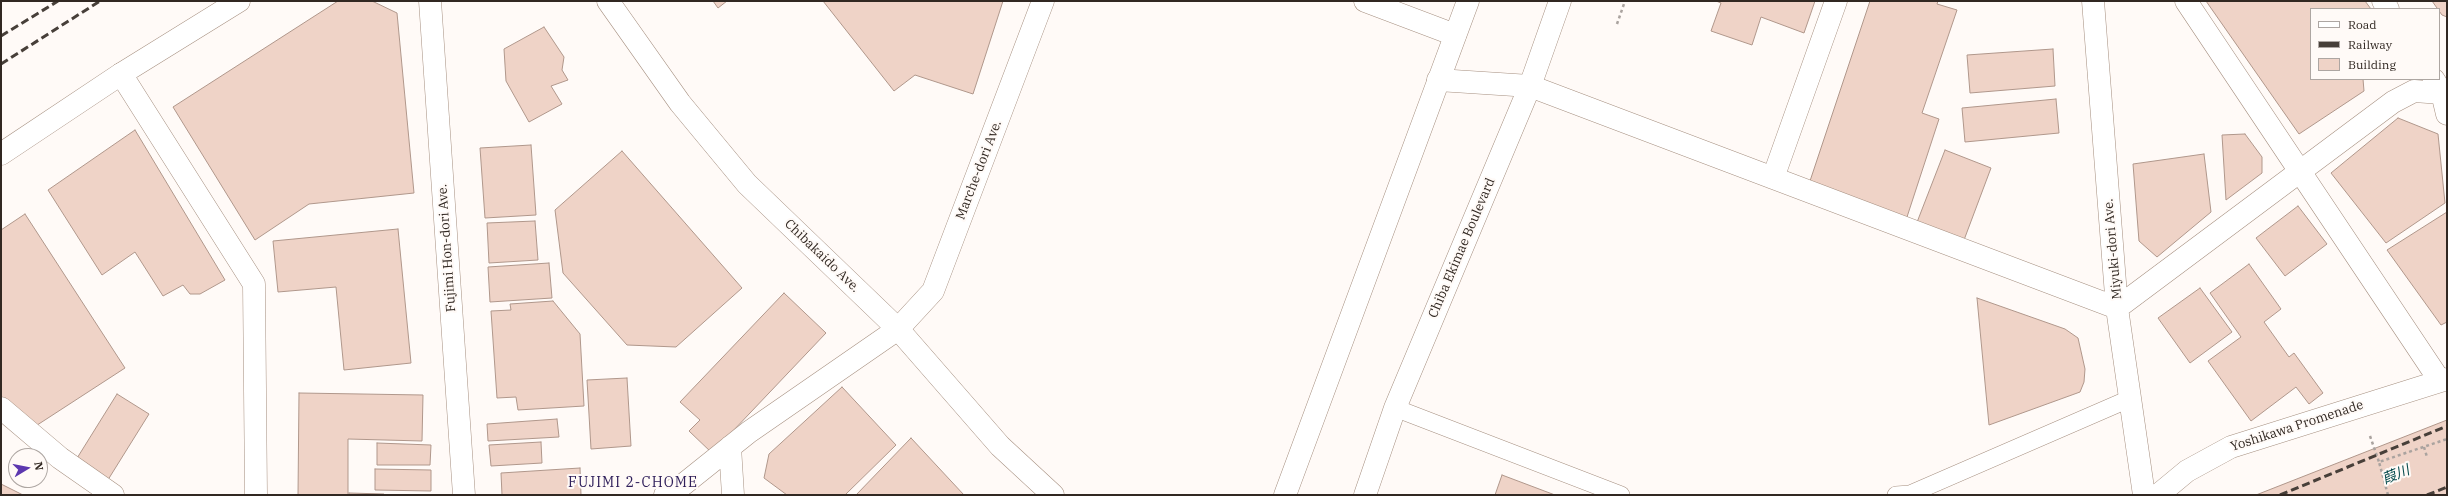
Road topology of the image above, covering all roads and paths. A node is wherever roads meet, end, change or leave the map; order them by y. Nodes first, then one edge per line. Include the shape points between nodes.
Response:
1 (239, 1) edge
2 (430, 1) edge
3 (608, 1) edge
4 (1044, 1) edge
5 (1365, 1) edge
6 (1468, 1) edge
7 (1560, 1) edge
8 (1625, 1) edge
9 (1836, 1) edge
10 (2093, 1) edge
11 (2186, 1) edge
12 (1617, 24) dead end
13 (1455, 35) junction
14 (121, 74) junction
15 (1438, 80) junction
16 (1530, 86) junction
17 (2441, 87) edge
18 (2447, 114) edge
19 (1, 154) edge
20 (2299, 171) junction
21 (1773, 178) junction
22 (2118, 308) junction
23 (898, 329) junction
24 (2443, 380) edge
25 (2130, 399) junction
26 (1, 408) edge
27 (1395, 408) junction
28 (2447, 439) edge
29 (730, 447) junction
30 (2424, 447) junction
31 (2427, 457) dead end
32 (113, 495) edge
33 (256, 495) edge
34 (464, 495) edge
35 (665, 495) edge
36 (733, 495) edge
37 (1053, 495) edge
38 (1284, 495) edge
39 (1365, 495) edge
40 (1621, 495) edge
41 (1896, 495) edge
42 (2144, 495) edge
43 (2158, 495) edge
44 (2388, 495) edge

1 - 14 main road
2 - 34 main road, Fujimi Hon-dori Ave.
3 - 23 main road, Chibakaido Ave. via 680,103 747,184
4 - 23 main road, Marche-dori Ave. via 933,291
5 - 13 main road
6 - 13 main road
7 - 16 main road, Chiba Ekimae Boulevard
8 - 12 path
9 - 21 main road
10 - 22 main road, Miyuki-dori Ave.
11 - 20 main road
13 - 15 main road
14 - 19 main road
14 - 33 main road via 254,284
15 - 16 main road
15 - 38 main road
16 - 21 main road
16 - 27 main road, Chiba Ekimae Boulevard
17 - 18 main road
17 - 20 main road via 2414,91 2393,102
20 - 22 main road
20 - 24 main road
21 - 22 main road
22 - 25 main road, Miyuki-dori Ave.
23 - 29 main road, Marche-dori Ave.
23 - 37 main road, Chibakaido Ave. via 1000,446
24 - 43 main road, Yoshikawa Promenade via 2231,447 2187,471
25 - 41 lane via 1910,494
25 - 42 main road, Miyuki-dori Ave.
26 - 32 main road via 60,458
27 - 39 main road, Chiba Ekimae Boulevard
27 - 40 lane
28 - 30 path
29 - 35 main road, Marche-dori Ave. via 684,484
29 - 36 main road
30 - 31 path
30 - 44 path via 2379,462

